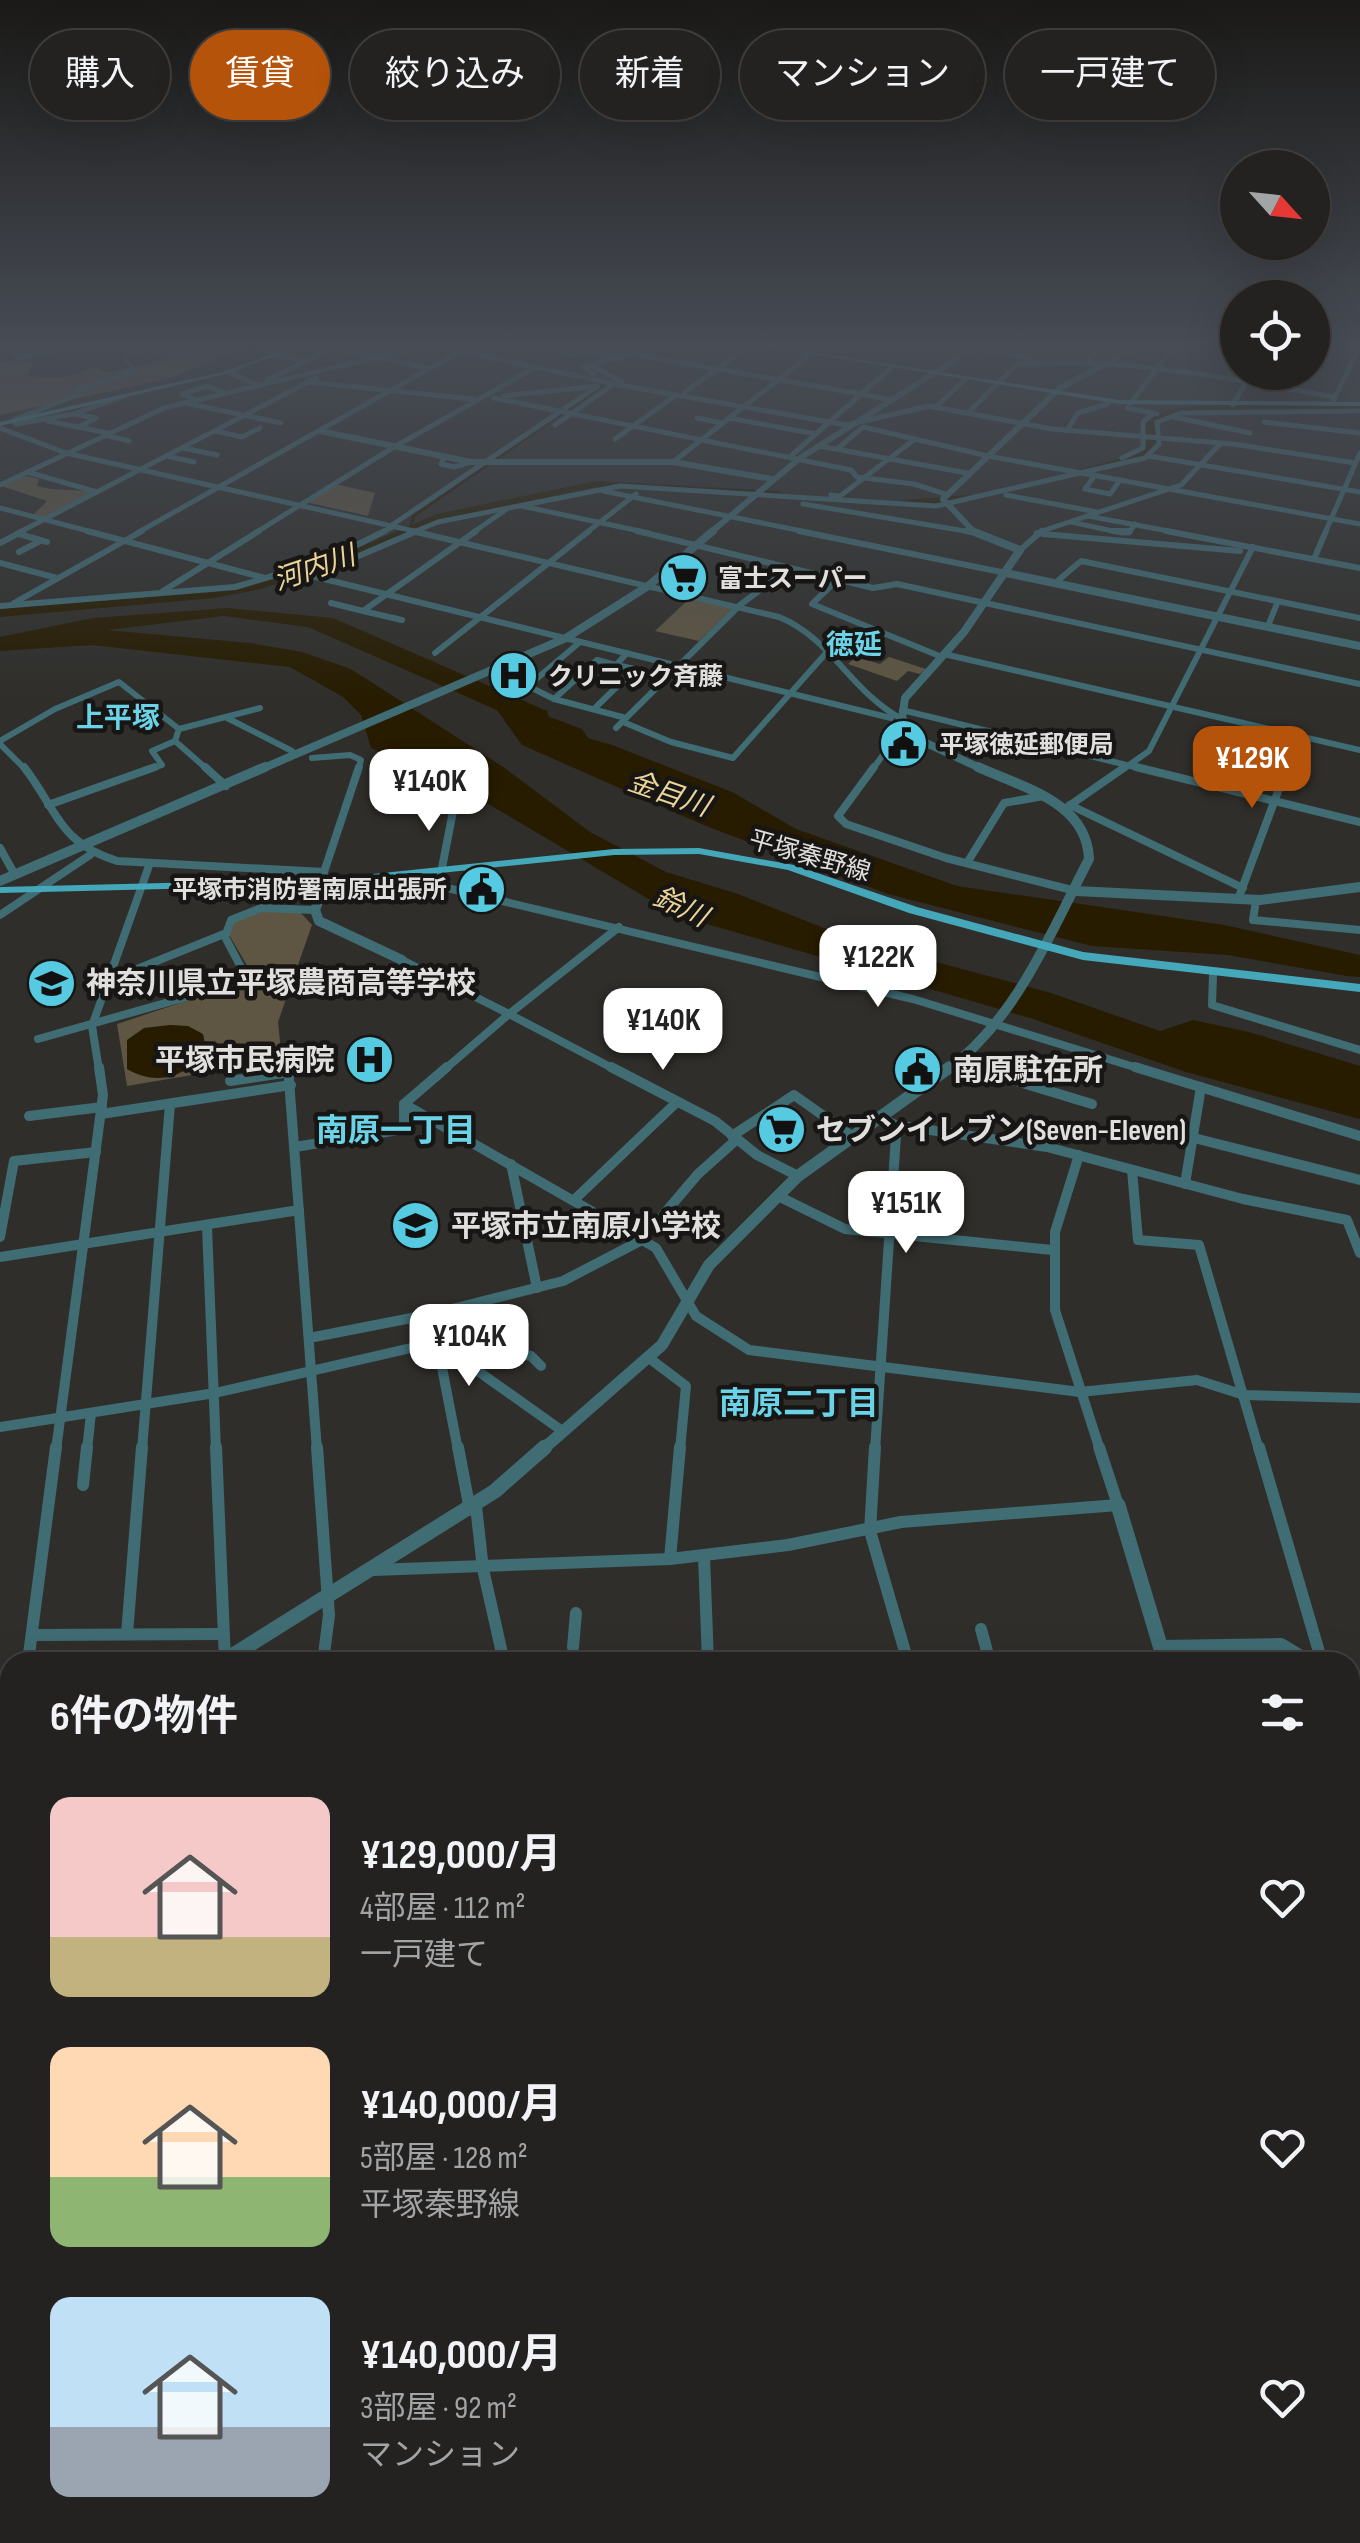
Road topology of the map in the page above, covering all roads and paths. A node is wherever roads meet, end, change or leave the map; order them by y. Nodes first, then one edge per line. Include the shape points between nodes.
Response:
1 (40, 465) edge
2 (116, 465) edge
3 (149, 465) edge
4 (260, 465) edge
5 (366, 465) edge
6 (483, 465) edge
7 (688, 465) edge
8 (787, 465) edge
9 (830, 465) edge
10 (884, 465) edge
11 (920, 465) edge
12 (977, 465) edge
13 (1038, 465) edge
14 (1091, 465) edge
15 (1118, 465) edge
16 (1195, 465) edge
17 (1353, 465) edge
18 (1202, 466) junction
19 (139, 470) junction
20 (1069, 470) junction
21 (26, 471) junction
22 (967, 473) junction
23 (1085, 474) junction
24 (1095, 475) junction
25 (860, 478) junction
26 (772, 479) junction
27 (1120, 480) junction
28 (0, 485) edge
29 (695, 485) dead end
30 (644, 487) junction
31 (218, 488) junction
32 (592, 488) junction
33 (1169, 489) junction
34 (1344, 489) junction
35 (681, 490) junction
36 (98, 492) junction
37 (710, 492) junction
38 (756, 492) junction
39 (1360, 492) edge
40 (1001, 494) junction
41 (840, 496) junction
42 (632, 497) junction
43 (946, 500) junction
44 (664, 503) junction
45 (513, 505) junction
46 (299, 506) junction
47 (0, 508) edge
48 (691, 508) junction
49 (1098, 512) junction
50 (729, 516) junction
51 (1088, 516) junction
52 (1332, 518) junction
53 (43, 521) junction
54 (1070, 522) junction
55 (599, 523) junction
56 (1135, 524) junction
57 (1360, 524) edge
58 (390, 528) junction
59 (409, 532) junction
60 (971, 532) junction
61 (1036, 533) junction
62 (18, 534) junction
63 (123, 541) junction
64 (458, 543) junction
65 (698, 544) junction
66 (0, 545) edge
67 (1252, 549) junction
68 (1020, 550) junction
69 (1314, 559) junction
70 (209, 562) junction
71 (0, 563) edge
72 (548, 563) junction
73 (1360, 568) edge
74 (788, 569) junction
75 (1006, 573) junction
76 (58, 578) junction
77 (267, 578) junction
78 (839, 578) junction
79 (1055, 583) junction
80 (648, 586) junction
81 (197, 590) junction
82 (162, 591) junction
83 (1231, 592) junction
84 (386, 594) junction
85 (130, 596) junction
86 (1278, 601) junction
87 (14, 602) junction
88 (331, 602) dead end
89 (982, 602) junction
90 (41, 603) junction
91 (812, 604) junction
92 (0, 605) edge
93 (740, 605) junction
94 (363, 610) junction
95 (1218, 616) junction
96 (479, 617) junction
97 (1360, 618) edge
98 (402, 620) dead end
99 (790, 620) junction
100 (1268, 626) junction
101 (869, 629) junction
102 (566, 638) junction
103 (580, 642) junction
104 (1360, 646) edge
105 (1200, 650) junction
106 (827, 652) junction
107 (434, 653) dead end
108 (627, 654) junction
109 (944, 656) junction
110 (616, 665) junction
111 (679, 666) junction
112 (1360, 684) edge
113 (791, 693) junction
114 (554, 699) junction
115 (1172, 707) junction
116 (260, 708) dead end
117 (594, 709) junction
118 (226, 718) junction
119 (903, 718) junction
120 (622, 722) junction
121 (179, 729) junction
122 (1300, 736) junction
123 (175, 741) junction
124 (0, 742) edge
125 (1360, 750) edge
126 (292, 751) dead end
127 (312, 758) dead end
128 (1128, 765) junction
129 (226, 786) junction
130 (1044, 796) junction
131 (455, 801) dead end
132 (1276, 801) junction
133 (48, 805) junction
134 (1068, 806) junction
135 (1360, 822) edge
136 (0, 848) edge
137 (78, 848) junction
138 (90, 855) junction
139 (150, 863) junction
140 (968, 864) junction
141 (441, 873) junction
142 (14, 875) junction
143 (324, 877) junction
144 (401, 877) junction
145 (0, 881) edge
146 (140, 887) junction
147 (1360, 887) edge
148 (42, 888) junction
149 (0, 890) edge
150 (1076, 892) junction
151 (1241, 894) junction
152 (1256, 900) junction
153 (315, 910) junction
154 (0, 916) edge
155 (619, 927) junction
156 (1360, 930) edge
157 (224, 934) junction
158 (1044, 946) junction
159 (402, 960) joint
160 (1213, 974) junction
161 (108, 982) junction
162 (1360, 988) edge
163 (509, 1014) junction
164 (997, 1020) junction
165 (92, 1026) junction
166 (38, 1039) dead end
167 (1360, 1050) edge
168 (956, 1064) junction
169 (230, 1081) dead end
170 (291, 1085) junction
171 (1201, 1087) junction
172 (677, 1102) junction
173 (170, 1104) junction
174 (404, 1104) junction
175 (1092, 1104) dead end
176 (101, 1110) junction
177 (29, 1116) dead end
178 (880, 1117) junction
179 (894, 1125) junction
180 (852, 1136) junction
181 (1360, 1136) edge
182 (734, 1138) junction
183 (1194, 1138) junction
184 (295, 1147) junction
185 (96, 1152) junction
186 (1079, 1156) junction
187 (511, 1164) junction
188 (1132, 1170) junction
189 (798, 1176) junction
190 (1360, 1180) edge
191 (1185, 1184) junction
192 (778, 1196) junction
193 (574, 1200) junction
194 (300, 1210) junction
195 (207, 1227) junction
196 (889, 1234) junction
197 (160, 1235) junction
198 (0, 1237) edge
199 (642, 1240) junction
200 (83, 1246) junction
201 (1052, 1250) junction
202 (1360, 1253) edge
203 (0, 1257) edge
204 (537, 1288) junction
205 (688, 1306) junction
206 (432, 1314) junction
207 (309, 1338) junction
208 (442, 1345) junction
209 (649, 1358) junction
210 (542, 1366) dead end
211 (881, 1366) junction
212 (312, 1371) junction
213 (1080, 1392) junction
214 (215, 1393) junction
215 (1244, 1395) junction
216 (1360, 1398) edge
217 (146, 1404) junction
218 (91, 1413) junction
219 (60, 1418) junction
220 (0, 1426) edge
221 (561, 1430) junction
222 (83, 1485) dead end
223 (1118, 1505) junction
224 (473, 1508) junction
225 (870, 1531) junction
226 (704, 1556) junction
227 (670, 1560) junction
228 (483, 1569) junction
229 (374, 1570) junction
230 (328, 1597) junction
231 (576, 1614) dead end
232 (982, 1629) dead end
233 (127, 1634) junction
234 (223, 1634) junction
235 (32, 1635) junction
236 (1160, 1646) junction
237 (573, 1647) dead end
238 (29, 1652) edge
239 (224, 1652) edge
240 (240, 1652) edge
241 (324, 1652) edge
242 (502, 1652) edge
243 (708, 1652) edge
244 (905, 1652) edge
245 (988, 1652) edge
246 (1162, 1652) edge
247 (1294, 1652) edge
248 (1319, 1652) edge

1 - 21 street
2 - 19 street
3 - 19 street
4 - 31 street
5 - 46 street
6 - 58 street
7 - 26 street
8 - 26 street
9 - 25 street
10 - 25 street
11 - 22 street
12 - 22 street
13 - 20 street
14 - 20 street
15 - 23 street
16 - 18 street
17 - 34 street
18 - 33 street
18 - 34 street
19 - 31 street
19 - 36 street
20 - 23 street
20 - 43 street
21 - 28 street
21 - 36 street
22 - 43 street
23 - 24 street
23 - 40 street
24 - 27 street
24 - 27 street via 1085,489 1110,494
25 - 41 street
25 - 43 street via 914,484
26 - 38 street
27 - 33 street
29 - 38 street
30 - 32 street
30 - 35 street
30 - 42 street
31 - 46 street
31 - 63 street
32 - 42 street
32 - 45 street
33 - 49 street
33 - 52 street
34 - 39 street
34 - 52 street
35 - 37 street
35 - 44 street
36 - 53 street
37 - 38 street
37 - 48 street
38 - 41 street
38 - 43 street via 903,506
38 - 50 street
38 - 60 street
40 - 43 street
40 - 49 street
41 - 43 street
42 - 44 street
42 - 55 street
43 - 60 street
44 - 48 street
45 - 55 street
45 - 59 street
45 - 64 street
46 - 58 street
46 - 70 street
47 - 53 street
48 - 50 street
49 - 51 street
50 - 65 street
50 - 75 street
51 - 54 street
51 - 56 street
52 - 57 street
52 - 69 street
53 - 62 street
53 - 63 street
54 - 56 street via 1128,533
54 - 61 street
55 - 65 street
55 - 72 street
56 - 67 street
58 - 59 street
58 - 77 street via 324,562
59 - 64 street
59 - 84 street via 312,576
60 - 68 street
61 - 67 street
61 - 68 street
62 - 66 street
62 - 66 street via 44,541 21,552
63 - 70 street
63 - 76 street
64 - 72 street
64 - 84 street
65 - 74 street
65 - 80 street
67 - 69 street
67 - 83 street
68 - 75 street
69 - 73 street
70 - 77 street
70 - 82 street
71 - 76 street
72 - 80 street
72 - 96 street
74 - 78 street
74 - 93 street
75 - 79 street
75 - 89 street
76 - 87 street
77 - 81 street
78 - 89 street
78 - 91 street
79 - 83 street via 1082,562
79 - 95 street
80 - 93 street
80 - 102 street
81 - 82 street
81 - 85 street
82 - 85 street
83 - 86 street
83 - 95 street
84 - 94 street
84 - 96 street
85 - 90 street
86 - 97 street
86 - 100 street
87 - 90 street
87 - 92 street
88 - 94 street
89 - 105 street
89 - 109 street
90 - 92 street
91 - 99 street
91 - 101 street
93 - 99 street
93 - 111 street
94 - 98 street
95 - 100 street
95 - 105 street
96 - 102 street
96 - 107 street
99 - 106 street
100 - 104 street
101 - 106 street
101 - 109 street
102 - 103 street
102 - 129 street
103 - 108 street
103 - 114 street via 528,686
105 - 112 street
105 - 115 street
106 - 113 street
106 - 119 street via 850,684
108 - 110 street
108 - 111 street
109 - 115 street
109 - 119 street via 909,692
110 - 114 street via 597,660
110 - 117 street via 634,669
111 - 113 street
111 - 120 street
113 - 119 street
113 - 120 street via 733,758
114 - 117 street
115 - 122 street
115 - 128 street via 1149,751
116 - 118 street
117 - 120 street
118 - 121 street
118 - 126 street
119 - 128 street
119 - 130 street via 924,742
119 - 140 street via 838,816
121 - 123 street
121 - 124 street via 119,682 54,709
122 - 125 street
122 - 132 street
123 - 129 street
123 - 133 street via 152,751 162,765
124 - 133 street
127 - 143 street via 361,760
128 - 132 street
128 - 134 street
129 - 137 street
130 - 134 street
130 - 140 street via 1004,803
131 - 141 street
132 - 135 street
132 - 151 street
133 - 137 street
134 - 150 street via 1090,847
134 - 151 street
136 - 142 street
137 - 138 street
137 - 142 street
138 - 139 street
138 - 148 street
139 - 143 street
139 - 146 street
140 - 150 street
141 - 144 main road, 平塚秦野線
141 - 158 main road, 平塚秦野線 via 663,850 768,862
142 - 145 street
143 - 144 main road, 平塚秦野線
143 - 146 main road, 平塚秦野線
143 - 153 street
144 - 155 street
146 - 148 main road, 平塚秦野線
146 - 161 street
147 - 152 street
148 - 149 main road, 平塚秦野線
148 - 154 street
150 - 151 street
150 - 158 street
151 - 152 street
152 - 156 street via 1253,920
153 - 157 street via 253,909 231,920
153 - 159 street via 319,920
155 - 163 street
155 - 164 street
157 - 161 street
157 - 165 street via 244,973 239,980
158 - 160 main road, 平塚秦野線
158 - 164 street
159 - 163 street
160 - 162 main road, 平塚秦野線
160 - 167 street via 1212,1005
161 - 165 street
163 - 172 street
163 - 174 street
164 - 168 street
164 - 171 street
165 - 166 street
165 - 176 street
168 - 175 street
168 - 178 street
169 - 170 street via 289,1066
170 - 173 street
170 - 184 street
171 - 181 street
171 - 183 street
172 - 182 street
172 - 193 street
173 - 176 street
173 - 197 street
174 - 184 street via 404,1130
174 - 187 street
176 - 177 street
176 - 185 street
178 - 179 street
178 - 180 street
179 - 186 street
179 - 196 street
180 - 182 street via 794,1095
180 - 189 street
182 - 189 street
182 - 199 street
183 - 190 street
183 - 191 street
184 - 194 street
185 - 198 street via 14,1161
185 - 200 street
186 - 188 street
186 - 201 street
187 - 193 street
187 - 204 street
188 - 191 street
188 - 215 street via 1138,1240 1199,1245
189 - 192 street
191 - 202 street via 1346,1220
192 - 196 street via 845,1229
192 - 205 street via 709,1265
193 - 199 street
194 - 195 street
194 - 207 street
195 - 197 street
195 - 214 street
196 - 201 street
196 - 211 street
197 - 200 street
197 - 217 street
199 - 204 street
199 - 205 street via 663,1254
200 - 203 street
200 - 219 street
201 - 213 street via 1055,1310
204 - 206 street
205 - 209 street
205 - 211 street via 749,1350
206 - 207 street
206 - 208 street
207 - 212 street
208 - 210 street via 495,1329 518,1354
208 - 212 street
208 - 221 street
208 - 224 street
209 - 221 street
209 - 227 street via 686,1386
211 - 213 street
211 - 225 street
212 - 214 street
212 - 230 street
213 - 215 street via 1196,1380
213 - 223 street
214 - 217 street
214 - 234 street
215 - 216 street
215 - 248 street
217 - 218 street
217 - 233 street
218 - 219 street
218 - 222 street
219 - 220 street
219 - 235 street
221 - 224 street
223 - 225 street via 901,1522
223 - 236 street
224 - 228 street
224 - 229 street
225 - 226 street
225 - 244 street
226 - 227 street
226 - 243 street
227 - 228 street
228 - 229 street
228 - 242 street
229 - 230 street
230 - 240 street
230 - 241 street
231 - 237 street
232 - 245 street
233 - 234 street
233 - 235 street
234 - 239 street
235 - 238 street
236 - 246 street
236 - 247 street via 1281,1644

